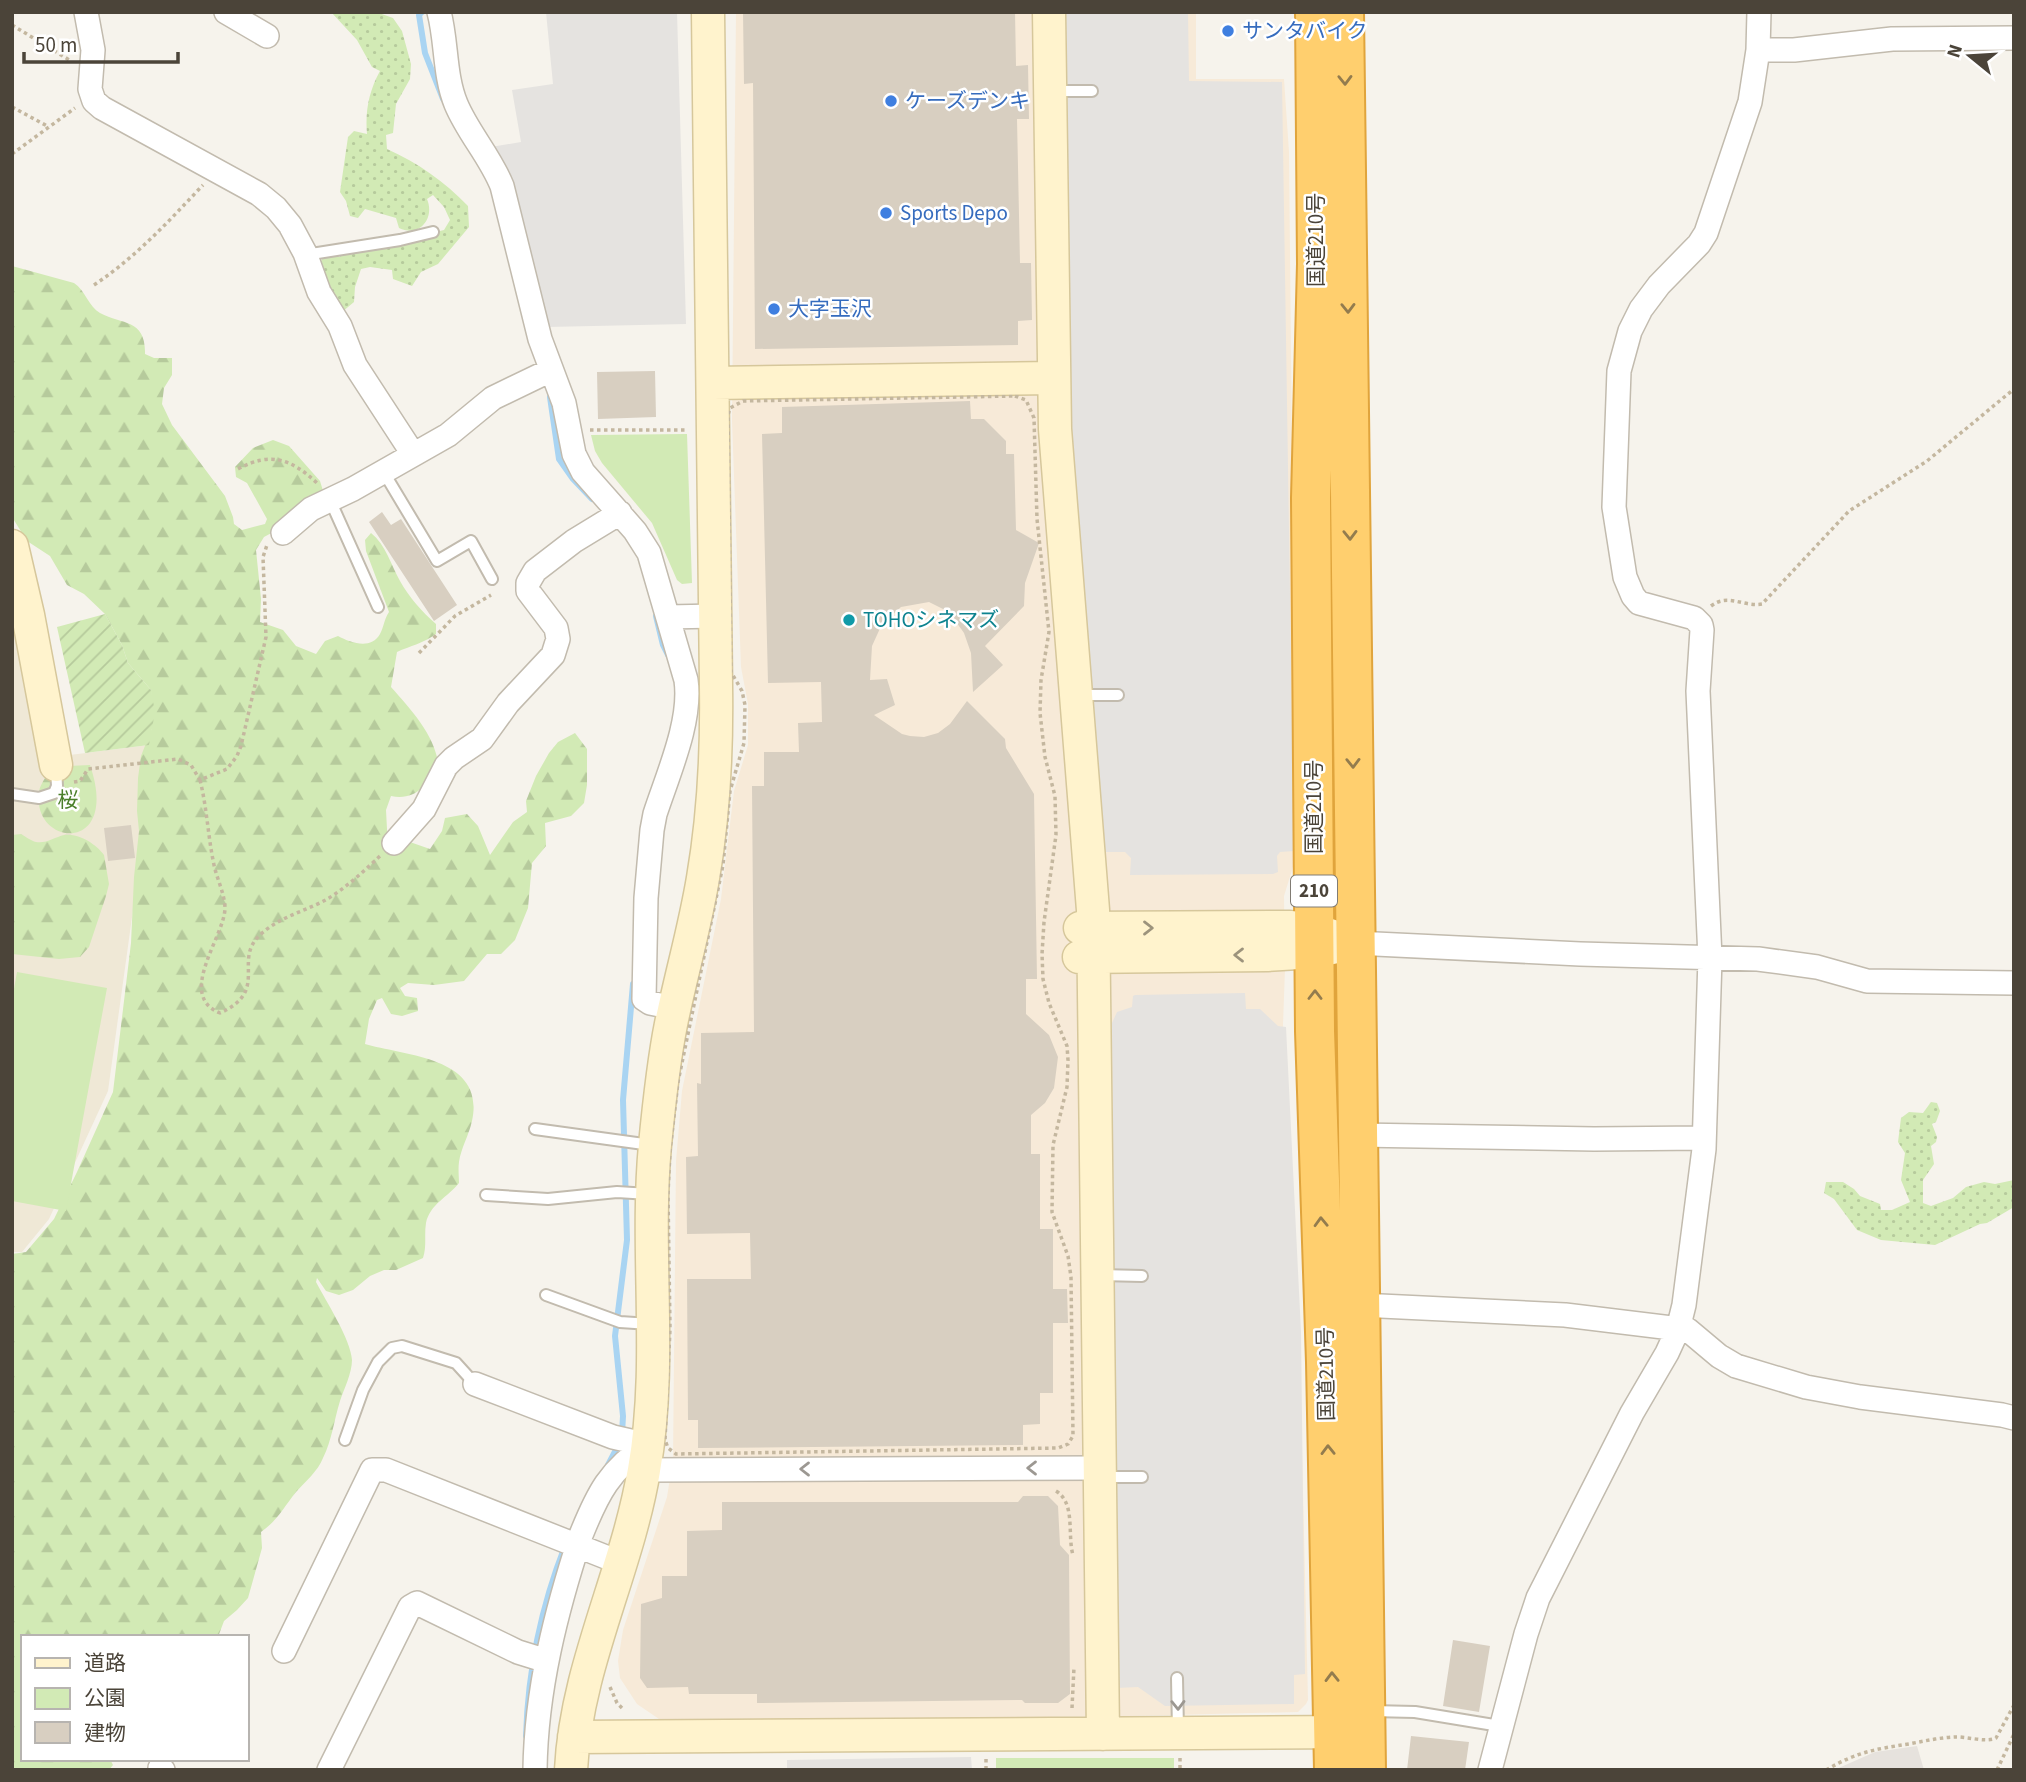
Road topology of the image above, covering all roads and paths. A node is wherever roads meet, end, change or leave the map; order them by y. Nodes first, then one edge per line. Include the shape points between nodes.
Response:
1 (86, 12) edge
2 (226, 12) edge
3 (439, 12) edge
4 (708, 12) edge
5 (1037, 12) edge
6 (1049, 12) edge
7 (1315, 12) edge
8 (1344, 12) edge
9 (1759, 12) edge
10 (12, 24) edge
11 (267, 36) dead end
12 (2014, 38) edge
13 (1758, 50) junction
14 (91, 74) junction
15 (1092, 91) dead end
16 (1049, 92) junction
17 (91, 97) junction
18 (12, 107) edge
19 (49, 127) junction
20 (12, 154) edge
21 (216, 171) junction
22 (433, 232) dead end
23 (305, 255) junction
24 (94, 285) dead end
25 (551, 370) junction
26 (1047, 379) junction
27 (713, 383) junction
28 (2014, 389) edge
29 (1034, 418) dead end
30 (586, 430) dead end
31 (695, 430) dead end
32 (413, 454) junction
33 (238, 470) dead end
34 (383, 471) junction
35 (333, 499) junction
36 (620, 513) junction
37 (283, 533) joint
38 (12, 546) edge
39 (492, 579) dead end
40 (493, 594) dead end
41 (378, 607) dead end
42 (715, 616) junction
43 (668, 617) junction
44 (1701, 625) junction
45 (419, 653) dead end
46 (1076, 695) junction
47 (1118, 695) dead end
48 (745, 705) dead end
49 (56, 775) junction
50 (200, 780) junction
51 (12, 794) edge
52 (394, 843) joint
53 (1314, 941) junction
54 (1086, 942) junction
55 (1355, 943) junction
56 (1710, 958) junction
57 (2014, 984) edge
58 (675, 1008) junction
59 (536, 1129) dead end
60 (1358, 1135) junction
61 (1704, 1138) junction
62 (655, 1146) junction
63 (652, 1194) junction
64 (486, 1195) dead end
65 (1098, 1275) junction
66 (1142, 1276) dead end
67 (546, 1295) dead end
68 (1360, 1305) junction
69 (653, 1324) junction
70 (1678, 1329) junction
71 (475, 1384) joint
72 (2014, 1418) edge
73 (345, 1440) dead end
74 (632, 1448) junction
75 (1095, 1471) junction
76 (1142, 1477) dead end
77 (1068, 1508) dead end
78 (570, 1543) junction
79 (621, 1563) junction
80 (1075, 1564) dead end
81 (284, 1651) dead end
82 (547, 1661) junction
83 (1074, 1661) dead end
84 (608, 1677) dead end
85 (1177, 1678) dead end
86 (2014, 1704) edge
87 (629, 1715) dead end
88 (1354, 1725) junction
89 (1500, 1726) junction
90 (1086, 1727) junction
91 (1178, 1733) junction
92 (2014, 1734) edge
93 (574, 1737) junction
94 (328, 1770) edge
95 (535, 1770) edge
96 (571, 1770) edge
97 (1334, 1770) edge
98 (1366, 1770) edge
99 (1490, 1770) edge
100 (1826, 1770) edge
101 (1997, 1770) edge

1 - 14 street via 92,39
2 - 11 street
3 - 25 street via 453,96 502,186
4 - 27 street
5 - 26 street
6 - 16 street
7 - 53 highway, 国道210号 / 210
8 -> 55 highway, 国道210号 / 210
9 - 13 street
10 - 14 path
12 - 13 street via 1892,39
13 - 44 street via 1750,102 1706,233 1641,309 1619,371 1614,507 1625,577 1639,603 1693,618
14 - 17 street
15 - 16 lane
16 - 26 street
17 - 19 path
17 - 21 street via 102,108
18 - 19 path
19 - 20 path
21 - 23 street via 276,208
21 - 24 path via 144,246
22 - 23 lane
23 - 32 street via 355,365
25 - 32 street via 493,398 454,431
25 - 36 street via 578,464
26 - 27 street
26 - 46 street
26 - 54 street via 1045,457
27 - 42 street
28 - 44 path via 1927,461 1850,510 1762,604 1719,601
29 - 48 path via 1037,519 1049,632 1040,713 1055,796 1056,835 1044,922 1043,979 1069,1060 1052,1158 1052,1212 1068,1256 1070,1277 1073,1433 1064,1446 684,1455 667,1445 671,1140 688,1028 723,865 730,791 744,743
30 - 31 path
32 - 34 street
33 - 35 path via 264,460 286,461 307,473
34 - 35 street
34 - 39 lane via 437,561 471,541
35 - 37 street via 306,513
35 - 41 lane
36 - 43 street via 649,553
36 - 52 street via 535,571 528,591 556,628 554,655 508,703 482,739 446,766 416,820
37 - 50 path via 264,550 266,637 241,746 227,769
38 - 49 street
40 - 45 path via 456,616
42 - 43 street
42 - 58 street via 713,810
43 - 58 street via 688,697 652,830 643,995 650,1003
44 - 56 street via 1698,691
46 - 47 lane
46 - 54 street
49 - 50 path via 80,781 88,769 178,759 191,765
49 - 51 lane via 54,793 48,796
50 - 52 path via 225,903 209,951 202,997 220,1013 247,991 251,948 258,937 344,888
53 - 54 street via 1267,955
53 - 55 street
88 -> 53 highway, 国道210号 / 210 via 1326,1362
54 - 65 street
54 - 75 street
55 - 56 street
55 - 60 highway, 国道210号 / 210
56 - 57 street via 1802,964 1867,981
56 - 61 street
58 - 62 street
59 - 62 lane
60 - 61 street
60 - 68 highway, 国道210号 / 210
61 - 70 street via 1692,1256
62 - 63 street
63 - 64 lane via 617,1192 548,1199
63 - 69 street
65 - 66 lane
65 - 75 street
67 - 69 lane via 621,1322
68 - 70 street via 1564,1315
68 - 88 highway, 国道210号 / 210
69 - 74 street via 653,1388
70 - 72 street via 1694,1333 1736,1366 1806,1387
70 - 89 street via 1538,1598
71 - 73 lane via 456,1363 402,1346 392,1348 375,1368 358,1401
71 - 74 street
75 -> 74 street
74 - 78 street
74 - 79 street
75 - 76 lane
75 - 90 street
77 - 80 path
78 - 79 street
78 - 81 street via 386,1470 373,1470
78 - 82 street
79 - 93 street via 586,1677
82 - 94 street via 413,1604
82 - 95 street via 537,1716
83 - 90 path via 1074,1703
84 - 87 path via 617,1703
85 -> 91 lane
86 - 100 path via 1991,1741 1958,1736 1880,1747
88 - 89 lane via 1415,1712
88 - 91 street
88 - 97 highway, 国道210号 / 210
88 - 98 highway, 国道210号 / 210
89 - 99 street
90 - 91 street
90 - 93 street
92 - 101 path
93 - 96 street

